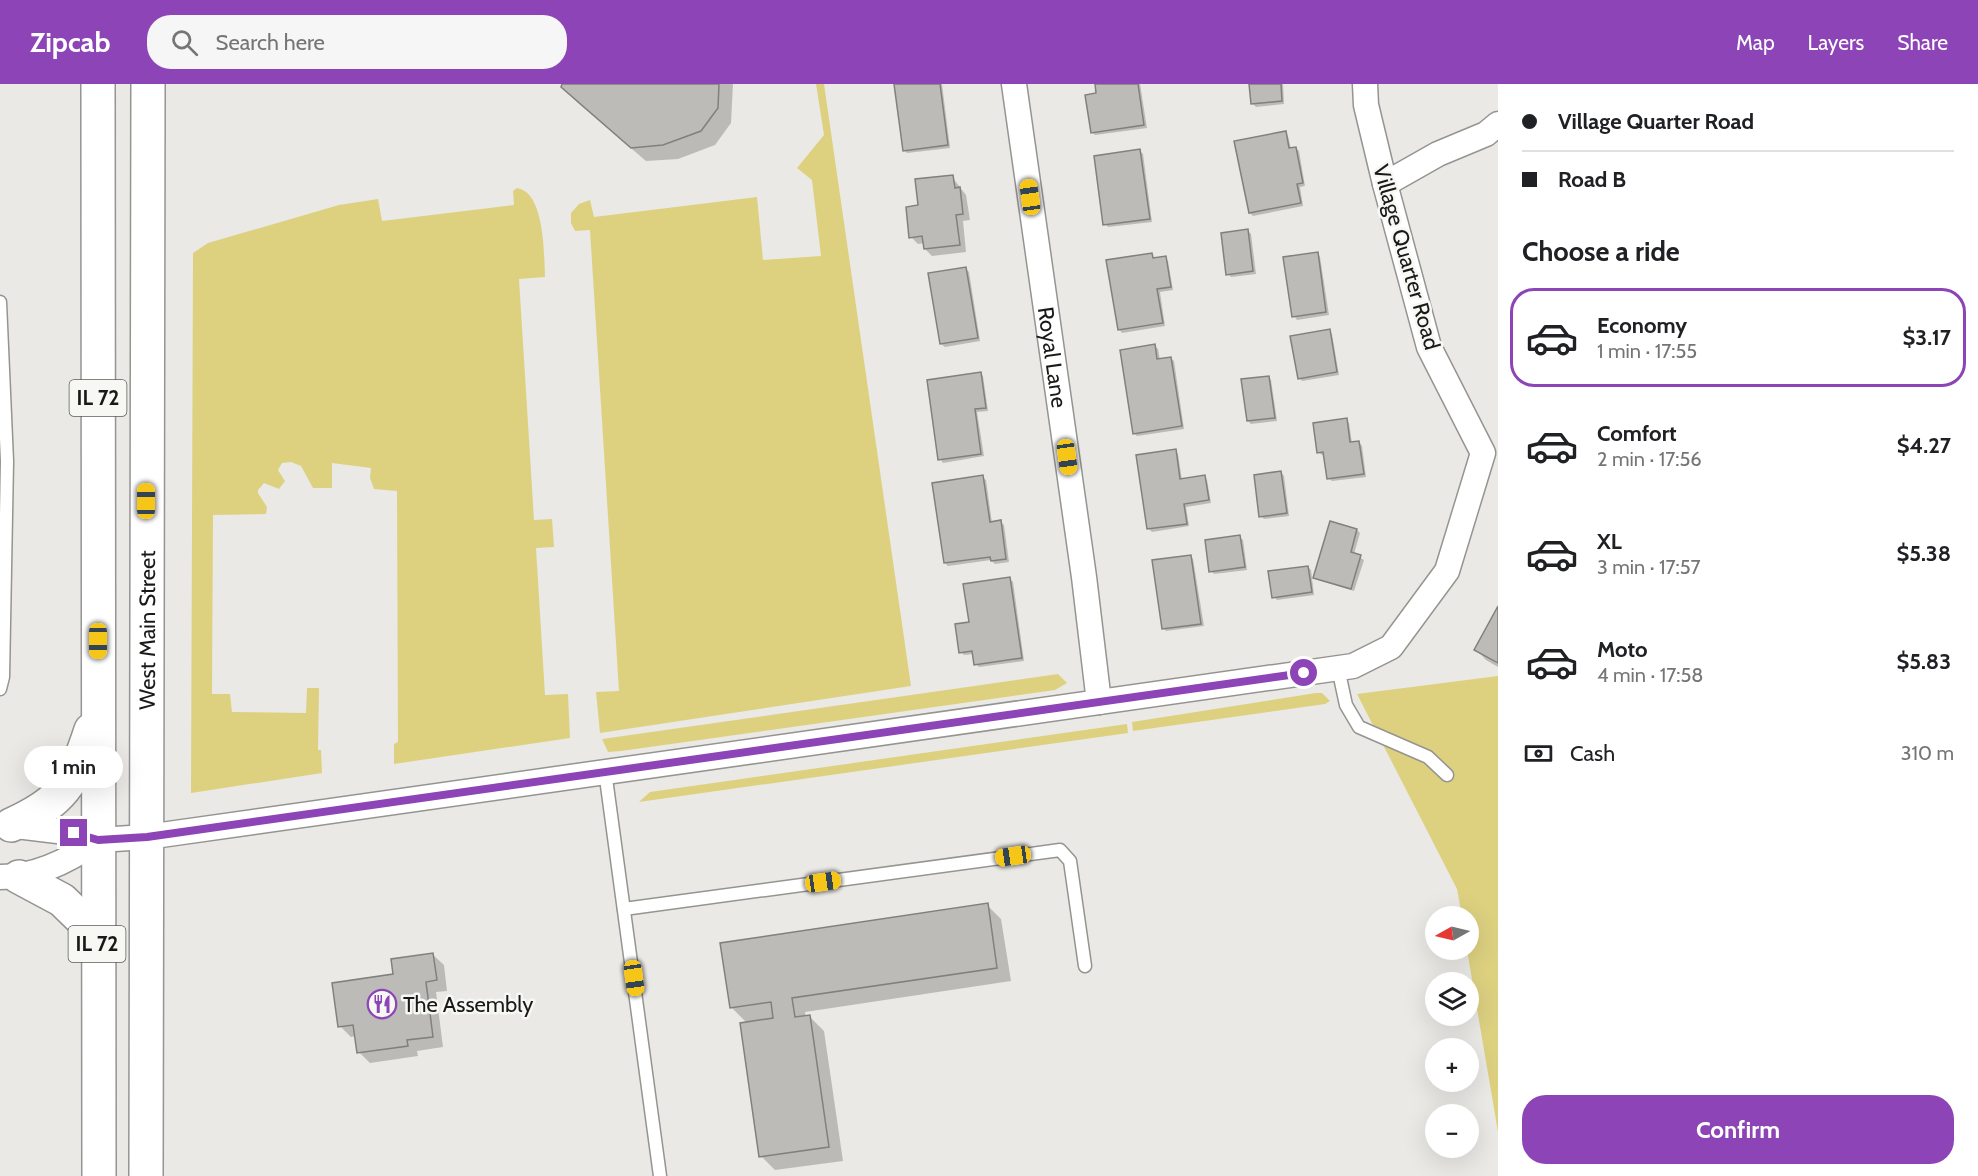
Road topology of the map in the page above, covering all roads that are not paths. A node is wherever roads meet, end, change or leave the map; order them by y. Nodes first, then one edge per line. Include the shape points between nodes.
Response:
1 (98, 84) edge
2 (148, 84) edge
3 (1014, 84) edge
4 (1365, 84) edge
5 (1498, 124) edge
6 (1385, 184) junction
7 (0, 302) edge
8 (1491, 453) edge
9 (1338, 668) junction
10 (0, 689) edge
11 (1099, 702) junction
12 (97, 711) junction
13 (605, 771) junction
14 (1447, 775) dead end
15 (6, 825) edge
16 (147, 837) junction
17 (98, 840) junction
18 (10, 878) edge
19 (624, 909) junction
20 (97, 934) junction
21 (1085, 966) dead end
22 (99, 1176) edge
23 (146, 1176) edge
24 (660, 1176) edge

1 - 12 main road, IL 72
2 - 16 main road, West Main Street / IL 72
3 - 11 street, Royal Lane
4 - 6 street, Village Quarter Road via 1366,105
5 - 6 street via 1486,134 1438,154
6 - 8 street, Village Quarter Road via 1429,347
7 - 10 lane via 7,461
8 - 9 street, Village Quarter Road via 1447,571 1391,647 1353,666
9 - 11 street, Village Quarter Road
9 - 14 lane via 1346,705 1359,727 1428,757
11 - 13 street, Village Quarter Road
12 - 15 main road via 70,782 53,802
12 - 17 main road, IL 72
13 - 16 street, Village Quarter Road
13 - 19 lane
15 - 17 street via 74,833
16 - 17 street, Village Quarter Road
16 - 23 main road, West Main Street / IL 72
17 - 18 street via 64,861
17 - 20 main road, IL 72
18 - 20 main road via 62,900
19 - 21 lane via 1060,850 1070,861
19 - 24 lane
20 - 22 main road, IL 72

